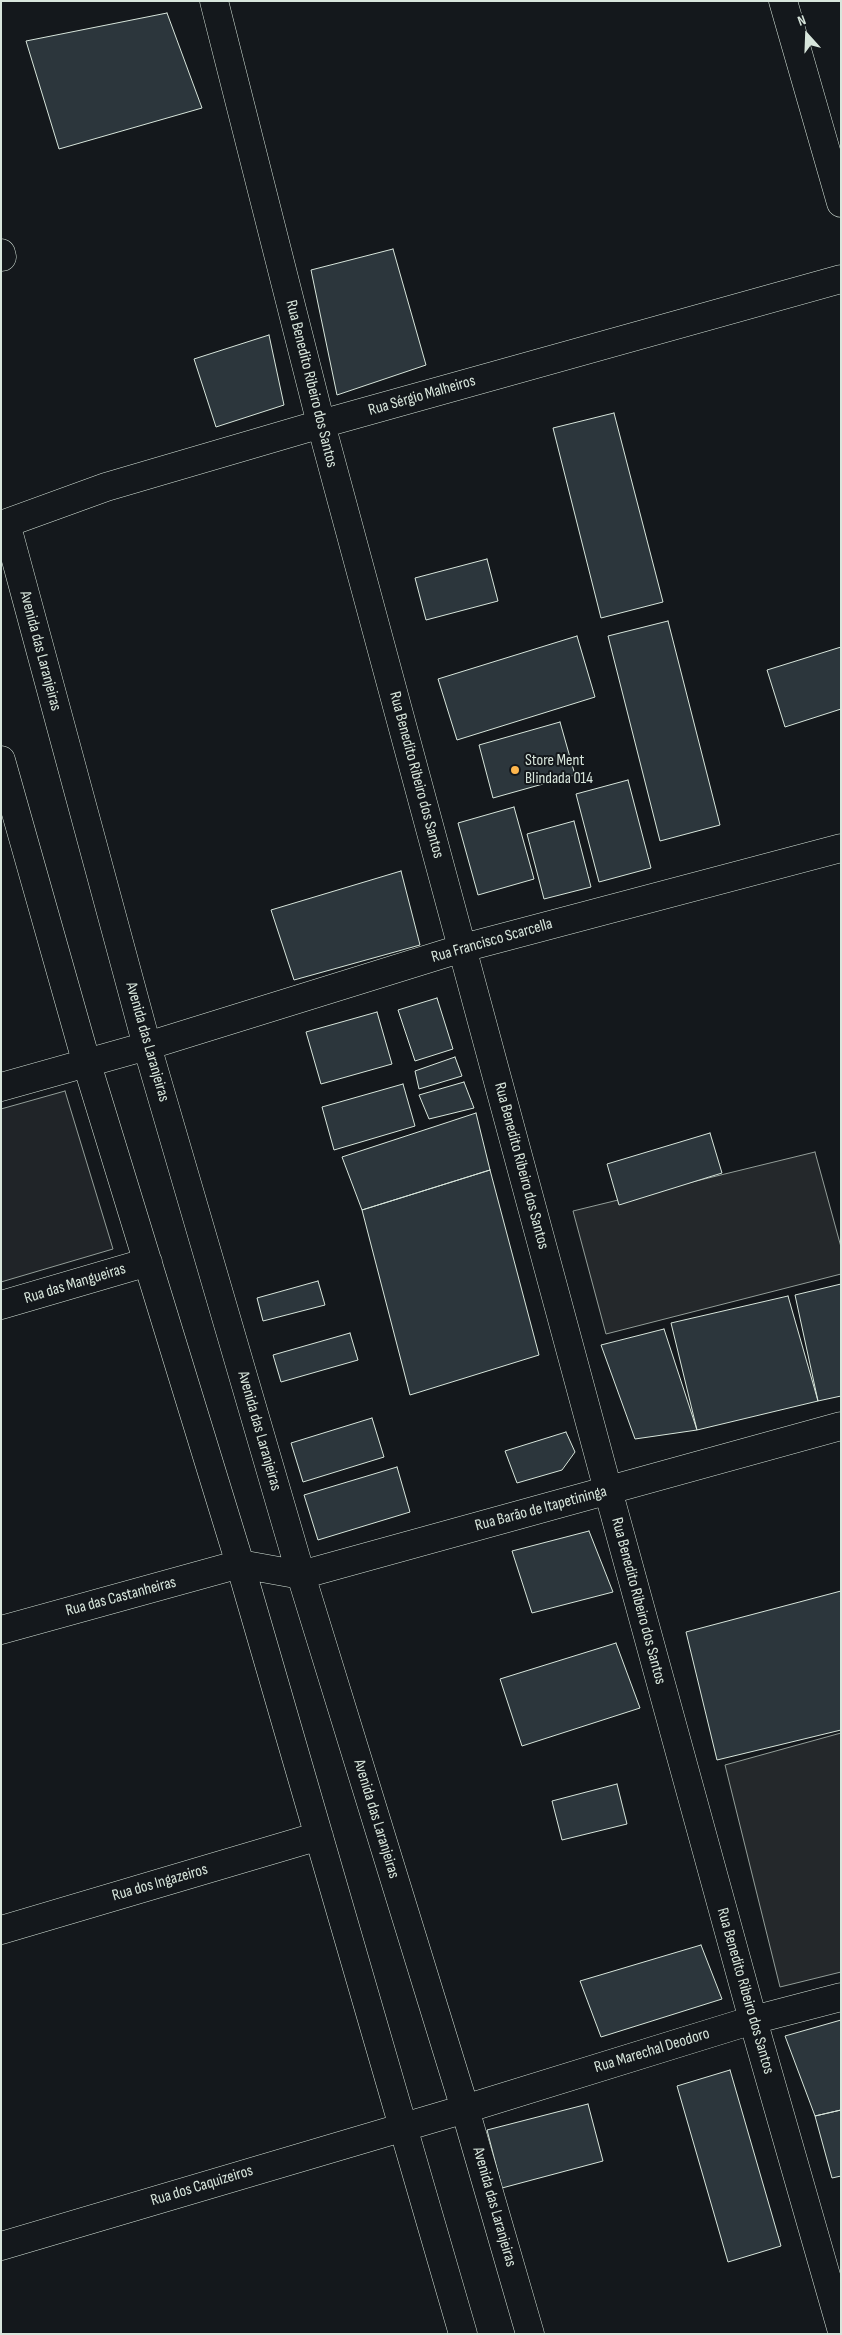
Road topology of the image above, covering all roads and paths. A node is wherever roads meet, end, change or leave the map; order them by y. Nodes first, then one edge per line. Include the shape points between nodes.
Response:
1 (214, 1) edge
2 (783, 1) edge
3 (841, 202) edge
4 (1, 252) edge
5 (2, 257) edge
6 (841, 279) edge
7 (321, 424) junction
8 (4, 524) edge
9 (3, 772) edge
10 (841, 848) edge
11 (463, 948) junction
12 (147, 1046) junction
13 (86, 1061) junction
14 (1, 1087) edge
15 (148, 1262) junction
16 (1, 1305) edge
17 (841, 1426) edge
18 (608, 1490) junction
19 (240, 1564) junction
20 (301, 1575) junction
21 (1, 1630) edge
22 (319, 1836) junction
23 (1, 1930) edge
24 (841, 1997) edge
25 (753, 2020) junction
26 (465, 2109) junction
27 (404, 2126) junction
28 (1, 2246) edge
29 (841, 2328) edge
30 (462, 2334) edge
31 (530, 2334) edge

1 - 7 street, Rua Benedito Ribeiro dos Santos
2 - 3 street
4 - 5 street
6 - 7 street, Rua Sérgio Malheiros
7 - 8 street, Rua Sérgio Malheiros via 106,487
7 - 11 street, Rua Benedito Ribeiro dos Santos
8 - 12 street, Avenida das Laranjeiras
9 - 13 street
10 - 11 street, Rua Francisco Scarcella
11 - 12 street, Rua Francisco Scarcella
11 - 18 street, Rua Benedito Ribeiro dos Santos
12 - 13 street, Rua Francisco Scarcella
12 - 20 street, Avenida das Laranjeiras
13 - 14 street, Rua Francisco Scarcella
13 - 15 street
15 - 16 street, Rua das Mangueiras
15 - 19 street
17 - 18 street, Rua Barão de Itapetininga
18 - 20 street, Rua Barão de Itapetininga
18 - 25 street, Rua Benedito Ribeiro dos Santos
19 - 20 street, Rua Barão de Itapetininga
19 - 21 street, Rua das Castanheiras
19 - 22 street
20 - 26 street, Avenida das Laranjeiras
22 - 23 street, Rua dos Ingazeiros
22 - 27 street
24 - 25 street, Rua Marechal Deodoro
25 - 26 street, Rua Marechal Deodoro
25 - 29 street, Rua Benedito Ribeiro dos Santos
26 - 27 street, Rua Marechal Deodoro
26 - 31 street, Avenida das Laranjeiras
27 - 28 street, Rua dos Caquizeiros
27 - 30 street

